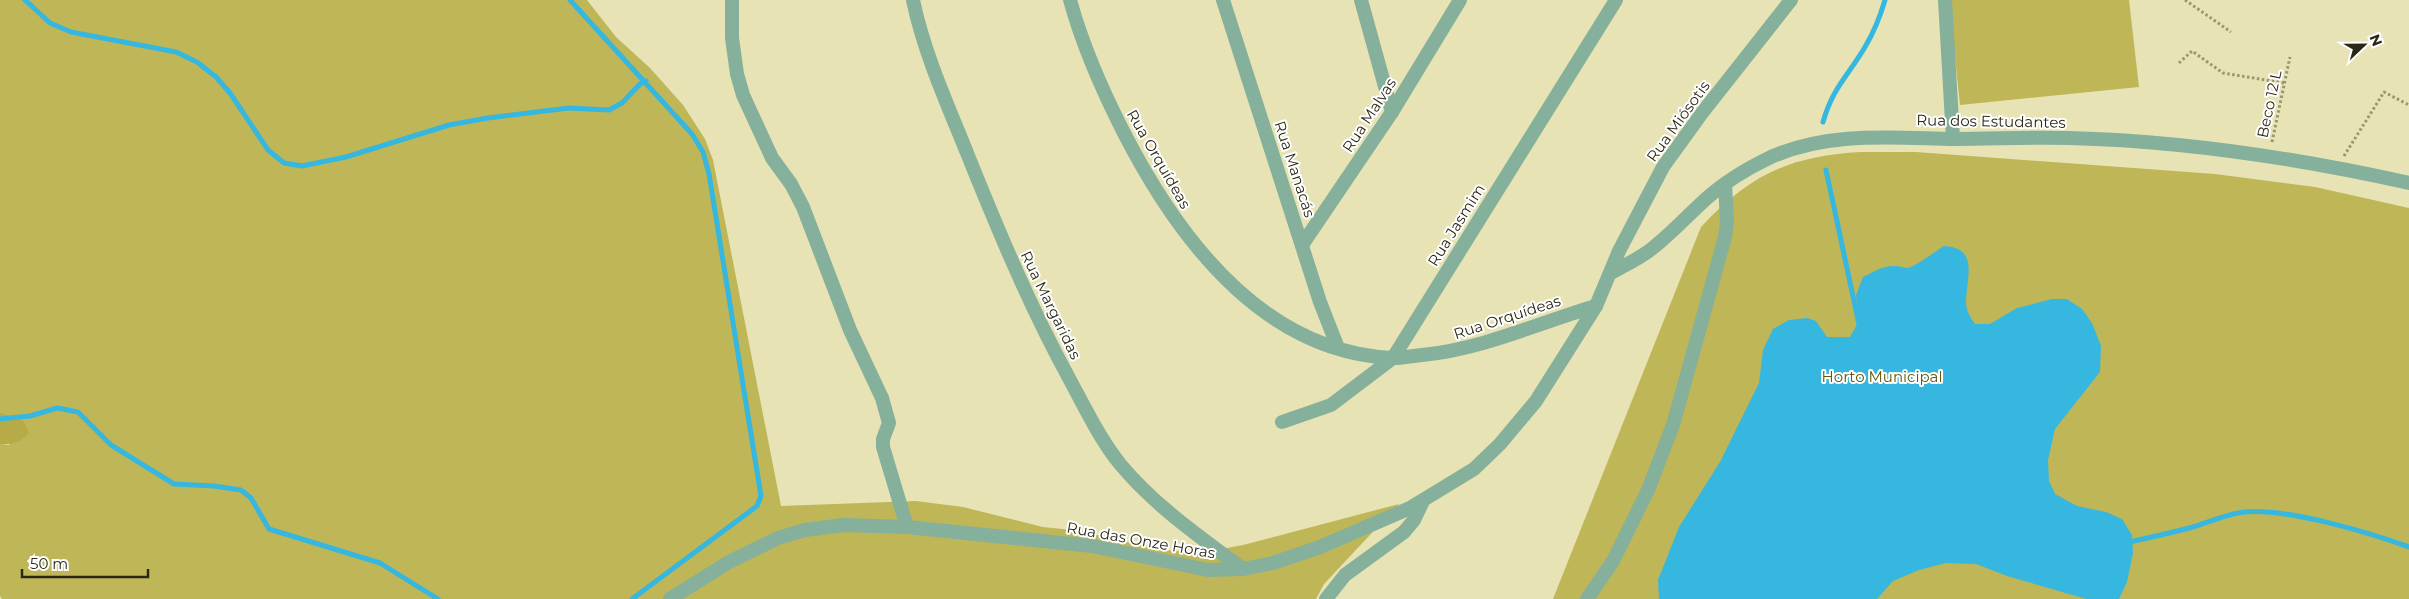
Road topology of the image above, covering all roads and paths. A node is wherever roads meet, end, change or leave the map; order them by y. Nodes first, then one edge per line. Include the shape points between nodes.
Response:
1 (732, 0) edge
2 (913, 0) edge
3 (1070, 0) edge
4 (1223, 0) edge
5 (1361, 0) edge
6 (1460, 0) edge
7 (1616, 0) edge
8 (1791, 0) edge
9 (1945, 0) edge
10 (2185, 0) edge
11 (2231, 32) dead end
12 (2290, 57) dead end
13 (2179, 64) dead end
14 (2284, 83) junction
15 (2409, 105) edge
16 (1392, 112) junction
17 (1953, 139) junction
18 (2270, 155) junction
19 (2337, 167) junction
20 (2409, 183) edge
21 (1725, 184) junction
22 (1302, 245) junction
23 (1610, 273) junction
24 (1596, 306) junction
25 (1338, 348) junction
26 (1393, 358) junction
27 (1282, 422) dead end
28 (1423, 501) junction
29 (907, 526) junction
30 (1243, 569) junction
31 (670, 599) edge
32 (1326, 599) edge
33 (1587, 599) edge

1 - 29 street via 736,74 772,158 803,207 850,330 882,398 889,423 883,447
2 - 30 street, Rua Margaridas via 932,66 999,233 1050,343 1091,419 1119,462 1144,492
3 - 25 street, Rua Orquídeas via 1103,92 1144,173 1173,218 1232,285 1259,308 1315,341
4 - 22 street, Rua Manacás
5 - 16 street
6 - 16 street, Rua Malvas
7 - 26 street, Rua Jasmim
8 - 23 street, Rua Miósotis via 1663,167
9 - 17 street
10 - 11 path
12 - 14 path, Beco 12 L
13 - 14 path via 2192,51 2223,73
14 - 18 path, Beco 12 L
15 - 19 path via 2384,92
16 - 22 street, Rua Malvas
17 - 18 street, Rua dos Estudantes via 2069,138
17 - 21 street, Rua dos Estudantes via 1870,136 1806,144 1772,157
18 - 19 street, Rua dos Estudantes
19 - 20 street, Rua dos Estudantes
21 - 23 street, Rua dos Estudantes via 1654,248
21 - 33 street via 1725,237 1673,425 1648,490 1613,561
22 - 25 street, Rua Manacás
23 - 24 street
24 - 26 street, Rua Orquídeas via 1488,344 1452,352
24 - 28 street, Rua das Onze Horas via 1536,401 1500,444 1474,469
25 - 26 street, Rua Orquídeas
26 - 27 street, Rua Jasmim via 1331,405
28 - 30 street, Rua das Onze Horas via 1320,547
28 - 32 street via 1404,532 1345,575
29 - 30 street, Rua das Onze Horas via 1092,546 1208,570
29 - 31 street, Rua das Onze Horas via 843,525 787,535 730,562

